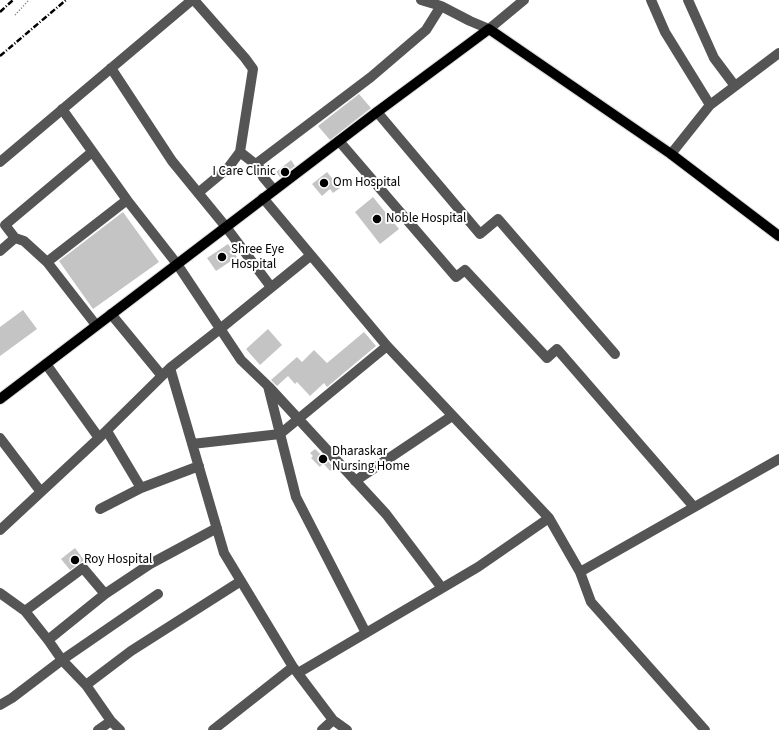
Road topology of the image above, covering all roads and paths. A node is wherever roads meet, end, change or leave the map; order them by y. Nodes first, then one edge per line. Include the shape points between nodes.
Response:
1 (29, 0) edge
2 (193, 0) edge
3 (421, 0) edge
4 (524, 0) edge
5 (651, 0) edge
6 (688, 0) edge
7 (441, 6) junction
8 (15, 15) dead end
9 (489, 29) junction
10 (779, 54) edge
11 (112, 68) junction
12 (735, 86) junction
13 (710, 105) junction
14 (62, 109) junction
15 (377, 112) junction
16 (339, 141) junction
17 (92, 152) junction
18 (240, 152) junction
19 (671, 154) junction
20 (0, 162) edge
21 (256, 164) junction
22 (274, 190) junction
23 (198, 193) junction
24 (263, 198) junction
25 (127, 200) junction
26 (226, 226) junction
27 (779, 236) edge
28 (15, 238) junction
29 (0, 251) edge
30 (310, 256) junction
31 (47, 262) junction
32 (177, 264) junction
33 (272, 287) junction
34 (111, 314) junction
35 (96, 325) junction
36 (220, 329) junction
37 (387, 346) junction
38 (615, 354) dead end
39 (46, 364) junction
40 (170, 368) junction
41 (162, 376) junction
42 (268, 386) junction
43 (0, 399) edge
44 (452, 416) junction
45 (299, 419) junction
46 (107, 431) junction
47 (280, 434) junction
48 (0, 438) edge
49 (99, 438) junction
50 (192, 444) junction
51 (779, 459) edge
52 (199, 466) junction
53 (355, 481) junction
54 (141, 488) junction
55 (41, 492) junction
56 (694, 507) junction
57 (100, 509) dead end
58 (549, 518) junction
59 (1, 526) edge
60 (217, 528) junction
61 (580, 572) junction
62 (241, 581) junction
63 (442, 588) junction
64 (0, 593) edge
65 (105, 594) junction
66 (158, 594) dead end
67 (25, 611) junction
68 (366, 633) junction
69 (48, 640) junction
70 (62, 660) junction
71 (295, 670) junction
72 (86, 685) junction
73 (0, 705) edge
74 (334, 720) junction
75 (111, 721) junction
76 (98, 730) edge
77 (120, 730) edge
78 (213, 730) edge
79 (322, 730) edge
80 (347, 730) edge
81 (705, 730) edge

1 - 8 path
2 - 11 street
2 - 18 street via 253,69
3 - 7 street
4 - 9 street
5 - 13 street via 665,32
6 - 12 street via 714,58
7 - 9 street
7 - 21 street via 426,30 371,77
9 - 15 main road
9 - 19 main road
10 - 12 street
11 - 14 street
11 - 23 street via 172,161
12 - 13 street
13 - 19 street
14 - 17 street
14 - 20 street
15 - 16 main road
15 - 38 street via 480,234 498,219
16 - 22 main road
16 - 56 street via 456,276 465,270 547,358 557,349
17 - 25 street
17 - 28 street via 5,224
18 - 21 street
18 - 23 street via 228,168
19 - 27 main road
21 - 22 street
22 - 24 main road
23 - 26 street
24 - 26 main road
24 - 30 street
25 - 31 street
25 - 32 street
26 - 32 main road
26 - 33 street
28 - 29 street
28 - 31 street via 24,241
30 - 33 street
30 - 37 street
31 - 35 street
32 - 34 main road
32 - 36 street
33 - 36 street
34 - 35 main road
34 - 41 street
35 - 39 main road
36 - 40 street
36 - 42 street via 241,360
37 - 44 street
37 - 45 street
39 - 43 main road
39 - 49 street
40 - 41 street
40 - 50 street
41 - 46 street
42 - 45 street
42 - 47 street
44 - 53 street
44 - 58 street
45 - 47 street
45 - 53 street
46 - 49 street
46 - 54 street
47 - 50 street
47 - 68 street via 296,497
48 - 55 street
49 - 55 street
50 - 52 street
51 - 56 street
52 - 54 street
52 - 60 street
53 - 63 street via 386,514
54 - 57 street
55 - 59 street
56 - 61 street
58 - 61 street
58 - 63 street via 478,567
60 - 62 street via 224,553
60 - 65 street via 150,564
61 - 81 street via 591,602
62 - 71 street
62 - 72 street via 131,652
63 - 68 street
64 - 67 street
65 - 67 street via 83,568
65 - 69 street
66 - 70 street
67 - 69 street
68 - 71 street
69 - 70 street
70 - 72 street
70 - 73 street
71 - 74 street
71 - 78 street
72 - 75 street
74 - 79 street
74 - 80 street
75 - 76 street
75 - 77 street

